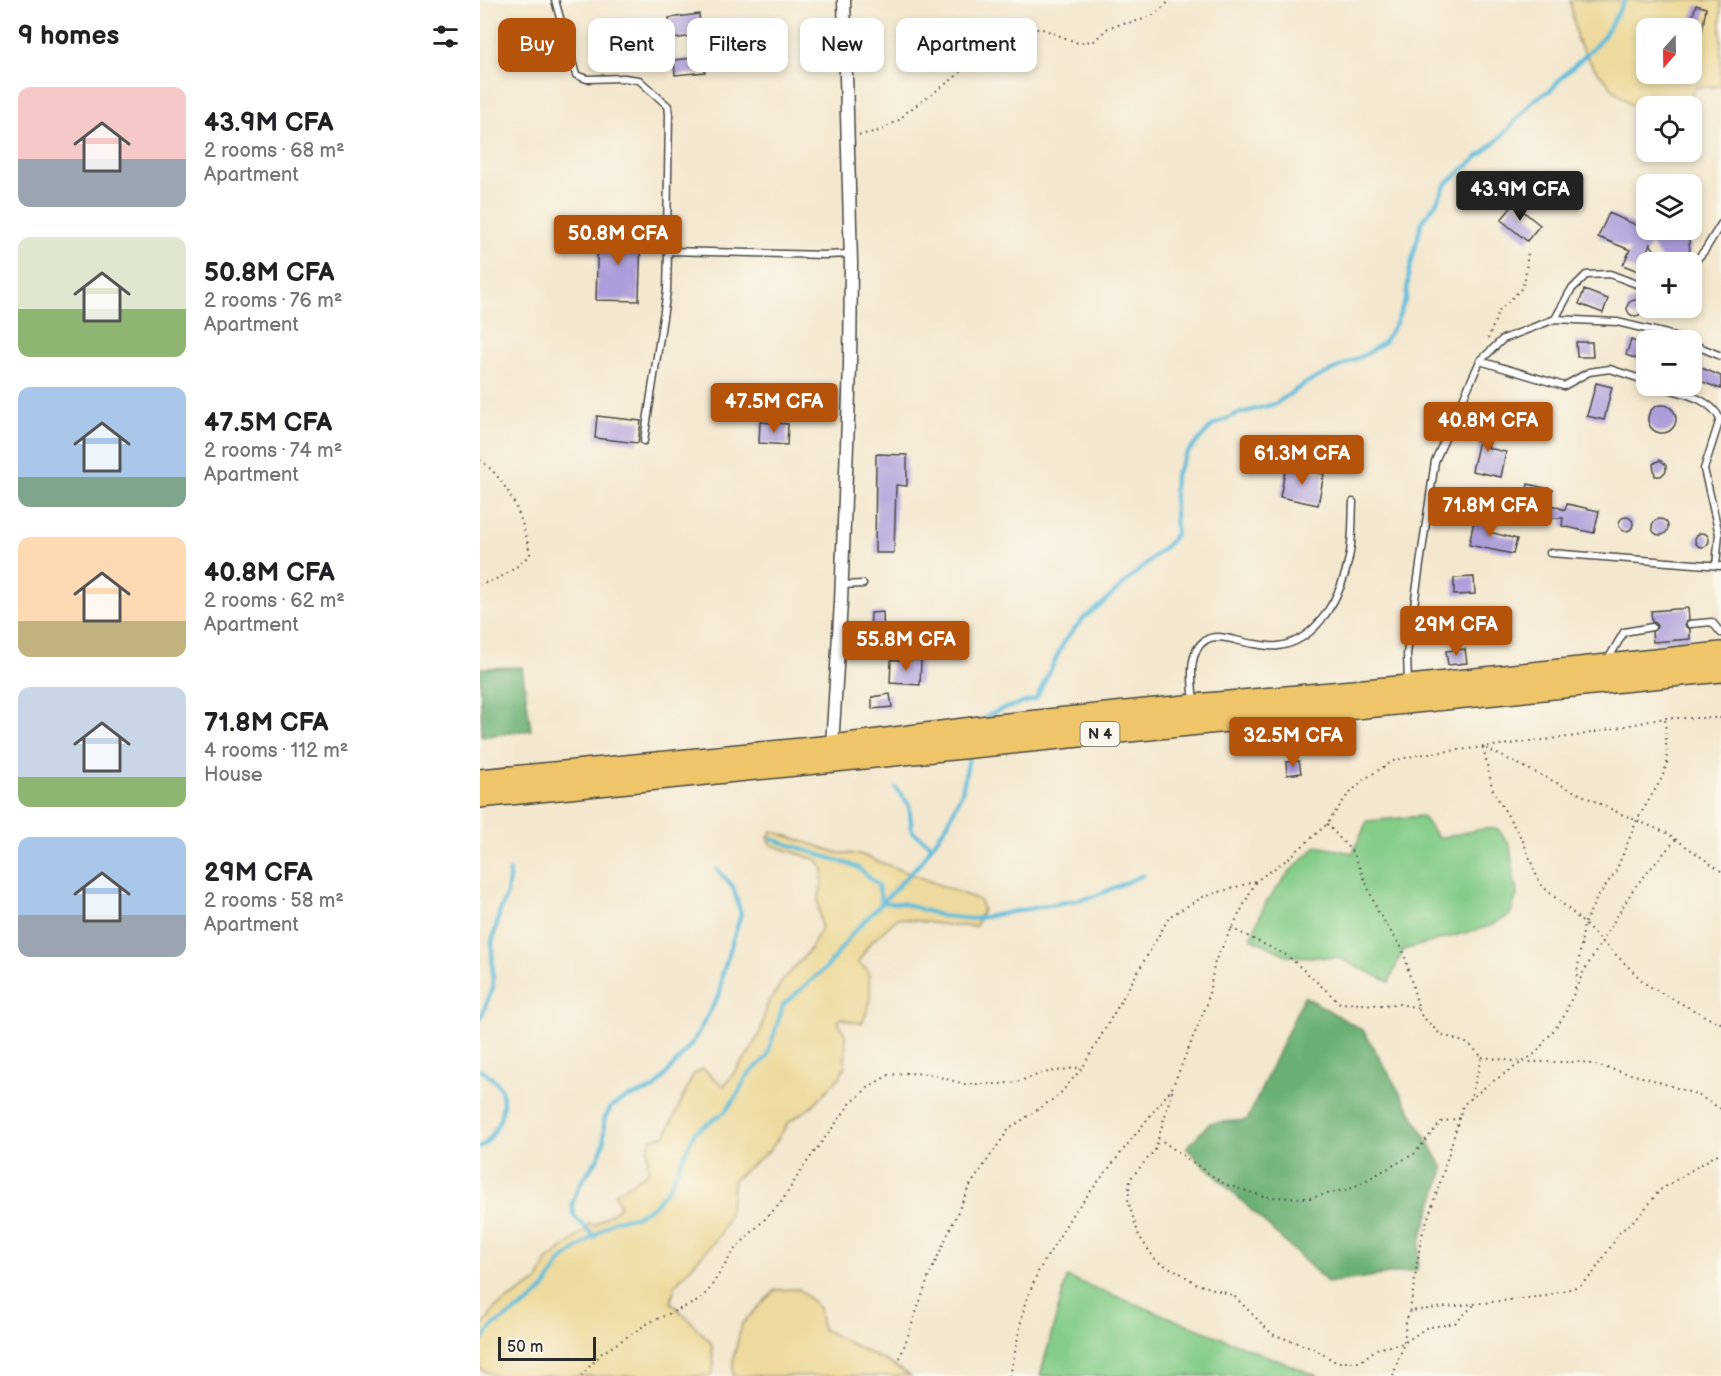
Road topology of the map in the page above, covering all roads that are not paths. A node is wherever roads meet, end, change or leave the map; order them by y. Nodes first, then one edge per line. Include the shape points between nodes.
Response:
1 (555, 0) edge
2 (844, 0) edge
3 (1721, 224) edge
4 (668, 251) junction
5 (1702, 253) edge
6 (850, 254) junction
7 (1636, 284) edge
8 (1555, 318) junction
9 (1650, 330) edge
10 (1702, 348) edge
11 (1721, 356) edge
12 (1480, 361) junction
13 (1636, 377) edge
14 (1689, 396) edge
15 (644, 441) dead end
16 (1353, 502) dead end
17 (1550, 553) dead end
18 (1719, 566) edge
19 (863, 584) dead end
20 (841, 585) junction
21 (1690, 624) dead end
22 (1652, 627) dead end
23 (1721, 633) edge
24 (1721, 653) edge
25 (1604, 665) junction
26 (1721, 671) edge
27 (1408, 686) junction
28 (1195, 705) junction
29 (832, 746) junction
30 (480, 780) edge
31 (480, 797) edge

1 - 4 lane via 576,75 587,79 639,80 668,106
2 - 6 street
3 - 5 lane
4 - 6 lane
4 - 15 lane via 667,291
6 - 20 street via 850,367
7 - 8 lane via 1610,274 1586,275 1571,290
8 - 9 lane via 1617,322
8 - 12 lane via 1503,339
10 - 11 lane
12 - 13 lane via 1564,386 1589,372 1610,369
12 - 27 lane via 1435,460 1407,654
14 - 18 lane via 1715,410 1719,419 1704,469 1719,534
16 - 28 lane via 1349,556 1342,584 1320,622 1302,638 1278,646 1226,638 1206,640 1198,647 1194,660 1191,682
17 - 18 lane
19 - 20 lane
20 - 29 street
21 - 23 lane via 1712,622
22 - 25 lane via 1624,632
24 - 25 highway, N 4
25 - 27 highway, N 4
26 - 31 highway, N 4
27 - 28 highway, N 4
28 - 29 highway, N 4
29 - 30 highway, N 4

